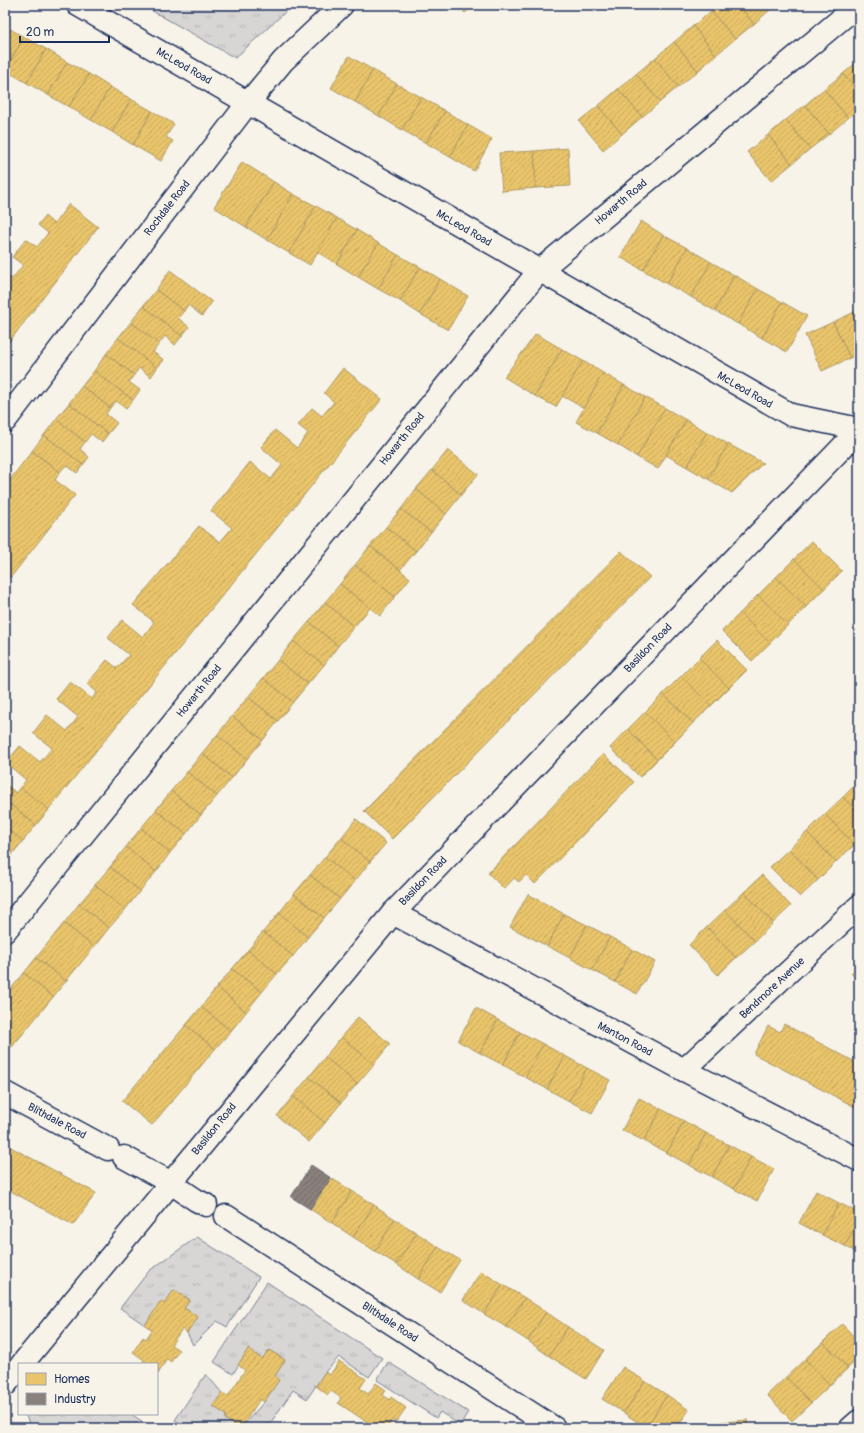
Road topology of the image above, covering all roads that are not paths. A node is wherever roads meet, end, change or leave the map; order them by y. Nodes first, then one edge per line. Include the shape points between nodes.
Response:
1 (78, 5) edge
2 (342, 5) edge
3 (858, 5) edge
4 (248, 103) junction
5 (539, 271) junction
6 (5, 421) edge
7 (859, 430) edge
8 (859, 906) edge
9 (393, 913) junction
10 (5, 931) edge
11 (684, 1070) junction
12 (5, 1093) edge
13 (859, 1160) edge
14 (171, 1183) junction
15 (206, 1205) dead end
16 (226, 1216) dead end
17 (23, 1363) edge
18 (18, 1369) edge
19 (5, 1385) edge
20 (859, 1421) edge
21 (554, 1428) edge
22 (852, 1428) edge

1 - 4 street, McLeod Road
2 - 4 street, Rochdale Road via 283,61
3 - 5 street, Howarth Road
4 - 5 street, McLeod Road
4 - 6 street, Rochdale Road
5 - 7 street, McLeod Road via 791,416
5 - 10 street, Howarth Road
7 - 9 street, Basildon Road
8 - 11 street, Bendmore Avenue
9 - 11 street, Manton Road
9 - 14 street, Basildon Road
11 - 13 street, Manton Road
12 - 14 street, Blithdale Road
14 - 15 street, Blithdale Road
14 - 17 street, Basildon Road
16 - 21 street, Blithdale Road
18 - 19 street
20 - 22 street

